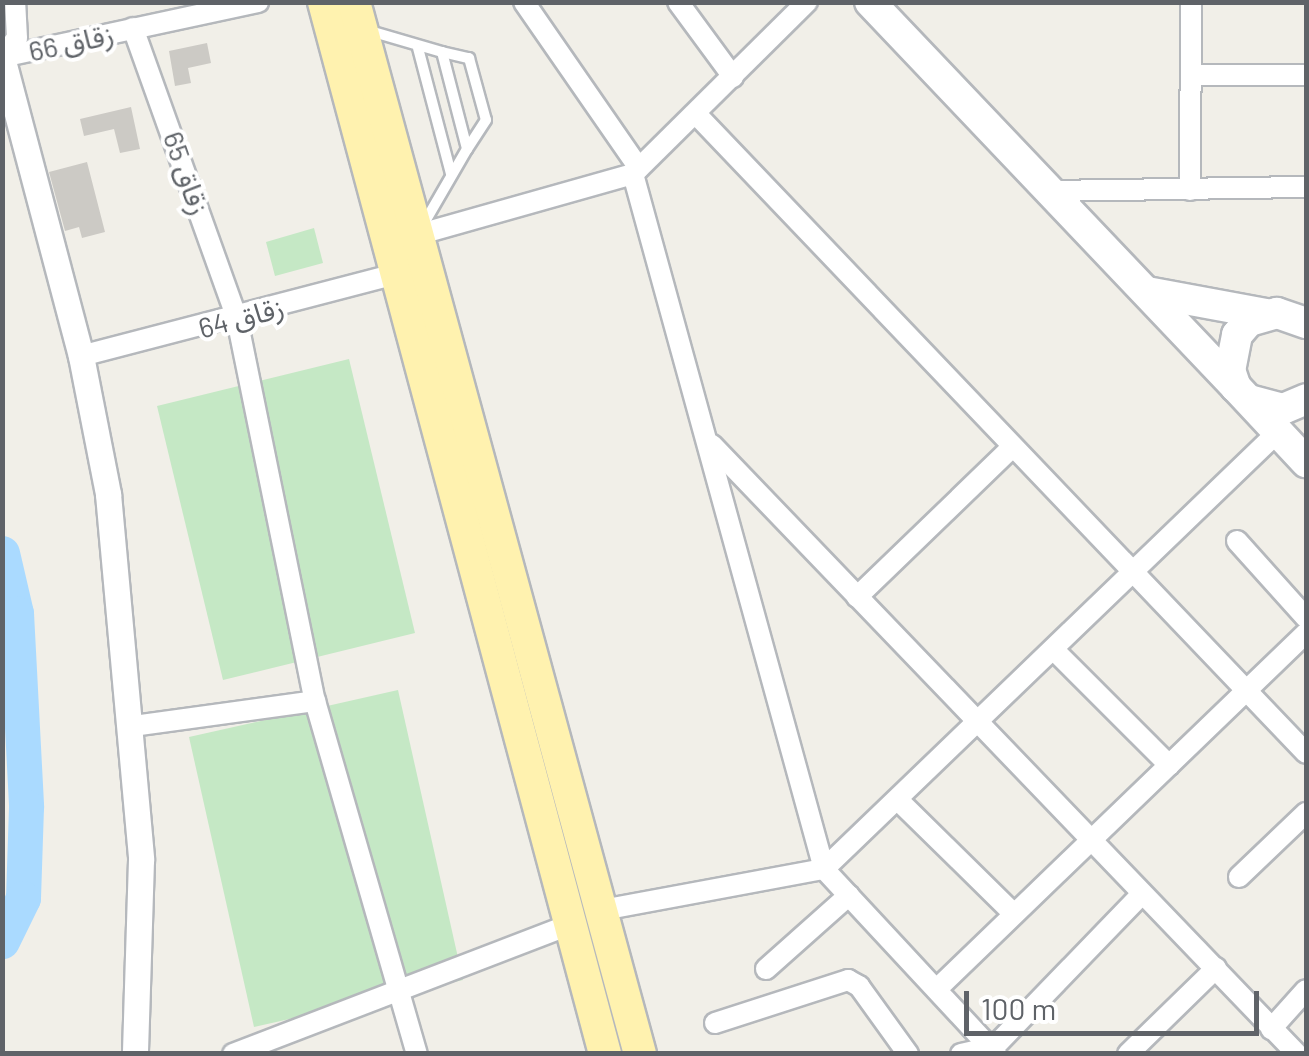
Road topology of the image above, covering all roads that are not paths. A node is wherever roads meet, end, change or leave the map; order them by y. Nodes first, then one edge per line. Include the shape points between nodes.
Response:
1 (15, 2) edge
2 (258, 2) edge
3 (324, 2) edge
4 (524, 2) edge
5 (678, 2) edge
6 (807, 2) edge
7 (870, 2) edge
8 (1191, 2) edge
9 (357, 15) edge
10 (132, 28) junction
11 (418, 48) junction
12 (442, 52) junction
13 (2, 57) edge
14 (1191, 74) junction
15 (1306, 74) edge
16 (733, 77) junction
17 (696, 114) junction
18 (467, 149) junction
19 (636, 171) junction
20 (451, 174) junction
21 (1306, 187) edge
22 (1190, 190) junction
23 (1050, 191) junction
24 (417, 236) junction
25 (399, 274) junction
26 (1147, 292) junction
27 (1292, 315) edge
28 (236, 320) junction
29 (81, 356) junction
30 (1243, 394) junction
31 (1306, 399) edge
32 (1278, 432) junction
33 (711, 444) junction
34 (1010, 449) junction
35 (1306, 462) edge
36 (1236, 541) dead end
37 (1130, 575) junction
38 (857, 597) junction
39 (1306, 618) edge
40 (1306, 632) edge
41 (1054, 650) junction
42 (1246, 696) junction
43 (315, 701) junction
44 (979, 724) junction
45 (134, 726) junction
46 (1306, 754) edge
47 (1169, 765) junction
48 (898, 800) junction
49 (1306, 813) edge
50 (1089, 837) junction
51 (824, 869) junction
52 (1239, 877) dead end
53 (1142, 894) junction
54 (849, 895) junction
55 (602, 910) junction
56 (1013, 912) junction
57 (571, 924) junction
58 (1216, 968) junction
59 (766, 969) dead end
60 (940, 986) junction
61 (403, 988) junction
62 (1306, 990) edge
63 (715, 1022) dead end
64 (1271, 1029) junction
65 (996, 1050) edge
66 (1129, 1053) edge
67 (134, 1054) edge
68 (233, 1054) edge
69 (416, 1054) edge
70 (605, 1054) edge
71 (640, 1054) edge
72 (908, 1054) edge
73 (960, 1054) edge
74 (1297, 1054) edge

1 - 13 street via 17,38
2 - 10 street, زقاق 66
3 - 25 main road
4 - 19 street
5 - 16 street
6 - 16 street
7 - 23 main road
8 - 14 street
9 - 11 lane
9 - 24 main road
10 - 13 street, زقاق 66
10 - 28 street, زقاق 65
11 - 12 lane
11 - 20 lane
12 - 18 lane
12 - 18 lane via 468,58 486,120
13 - 29 street
14 - 15 street
14 - 22 street
16 - 17 street
17 - 19 street
17 - 34 street
18 - 20 lane
19 - 24 street
19 - 33 street
20 - 24 lane
21 - 22 street
22 - 23 street
23 - 26 main road
24 - 55 main road
25 - 28 street, زقاق 64
25 - 57 main road
26 - 27 main road
26 - 30 main road
27 - 30 main road via 1237,335 1230,352
28 - 29 street, زقاق 64
28 - 43 street, زقاق 65
29 - 45 street via 108,494
30 - 31 main road via 1284,409
30 - 32 main road
32 - 35 main road
32 - 37 street
33 - 38 street
33 - 51 street
34 - 37 street
34 - 38 street
36 - 39 street
37 - 41 street
37 - 42 street
38 - 44 street
40 - 42 street
41 - 44 street
41 - 47 street
42 - 46 street
42 - 47 street
43 - 45 street
43 - 61 street, زقاق 65
44 - 48 street
44 - 50 street
45 - 67 street via 141,860
47 - 50 street
48 - 51 street
48 - 56 street
49 - 52 street
50 - 53 street
50 - 56 street
51 - 54 street
51 - 55 street
53 - 58 street
53 - 65 street
54 - 59 street
54 - 60 street
55 - 71 main road
56 - 60 street
57 - 61 street
57 - 70 main road
58 - 64 street
58 - 66 street
60 - 65 street
61 - 68 street
61 - 69 street, زقاق 65
62 - 64 street
63 - 72 street via 848,980
64 - 74 street
65 - 73 street

